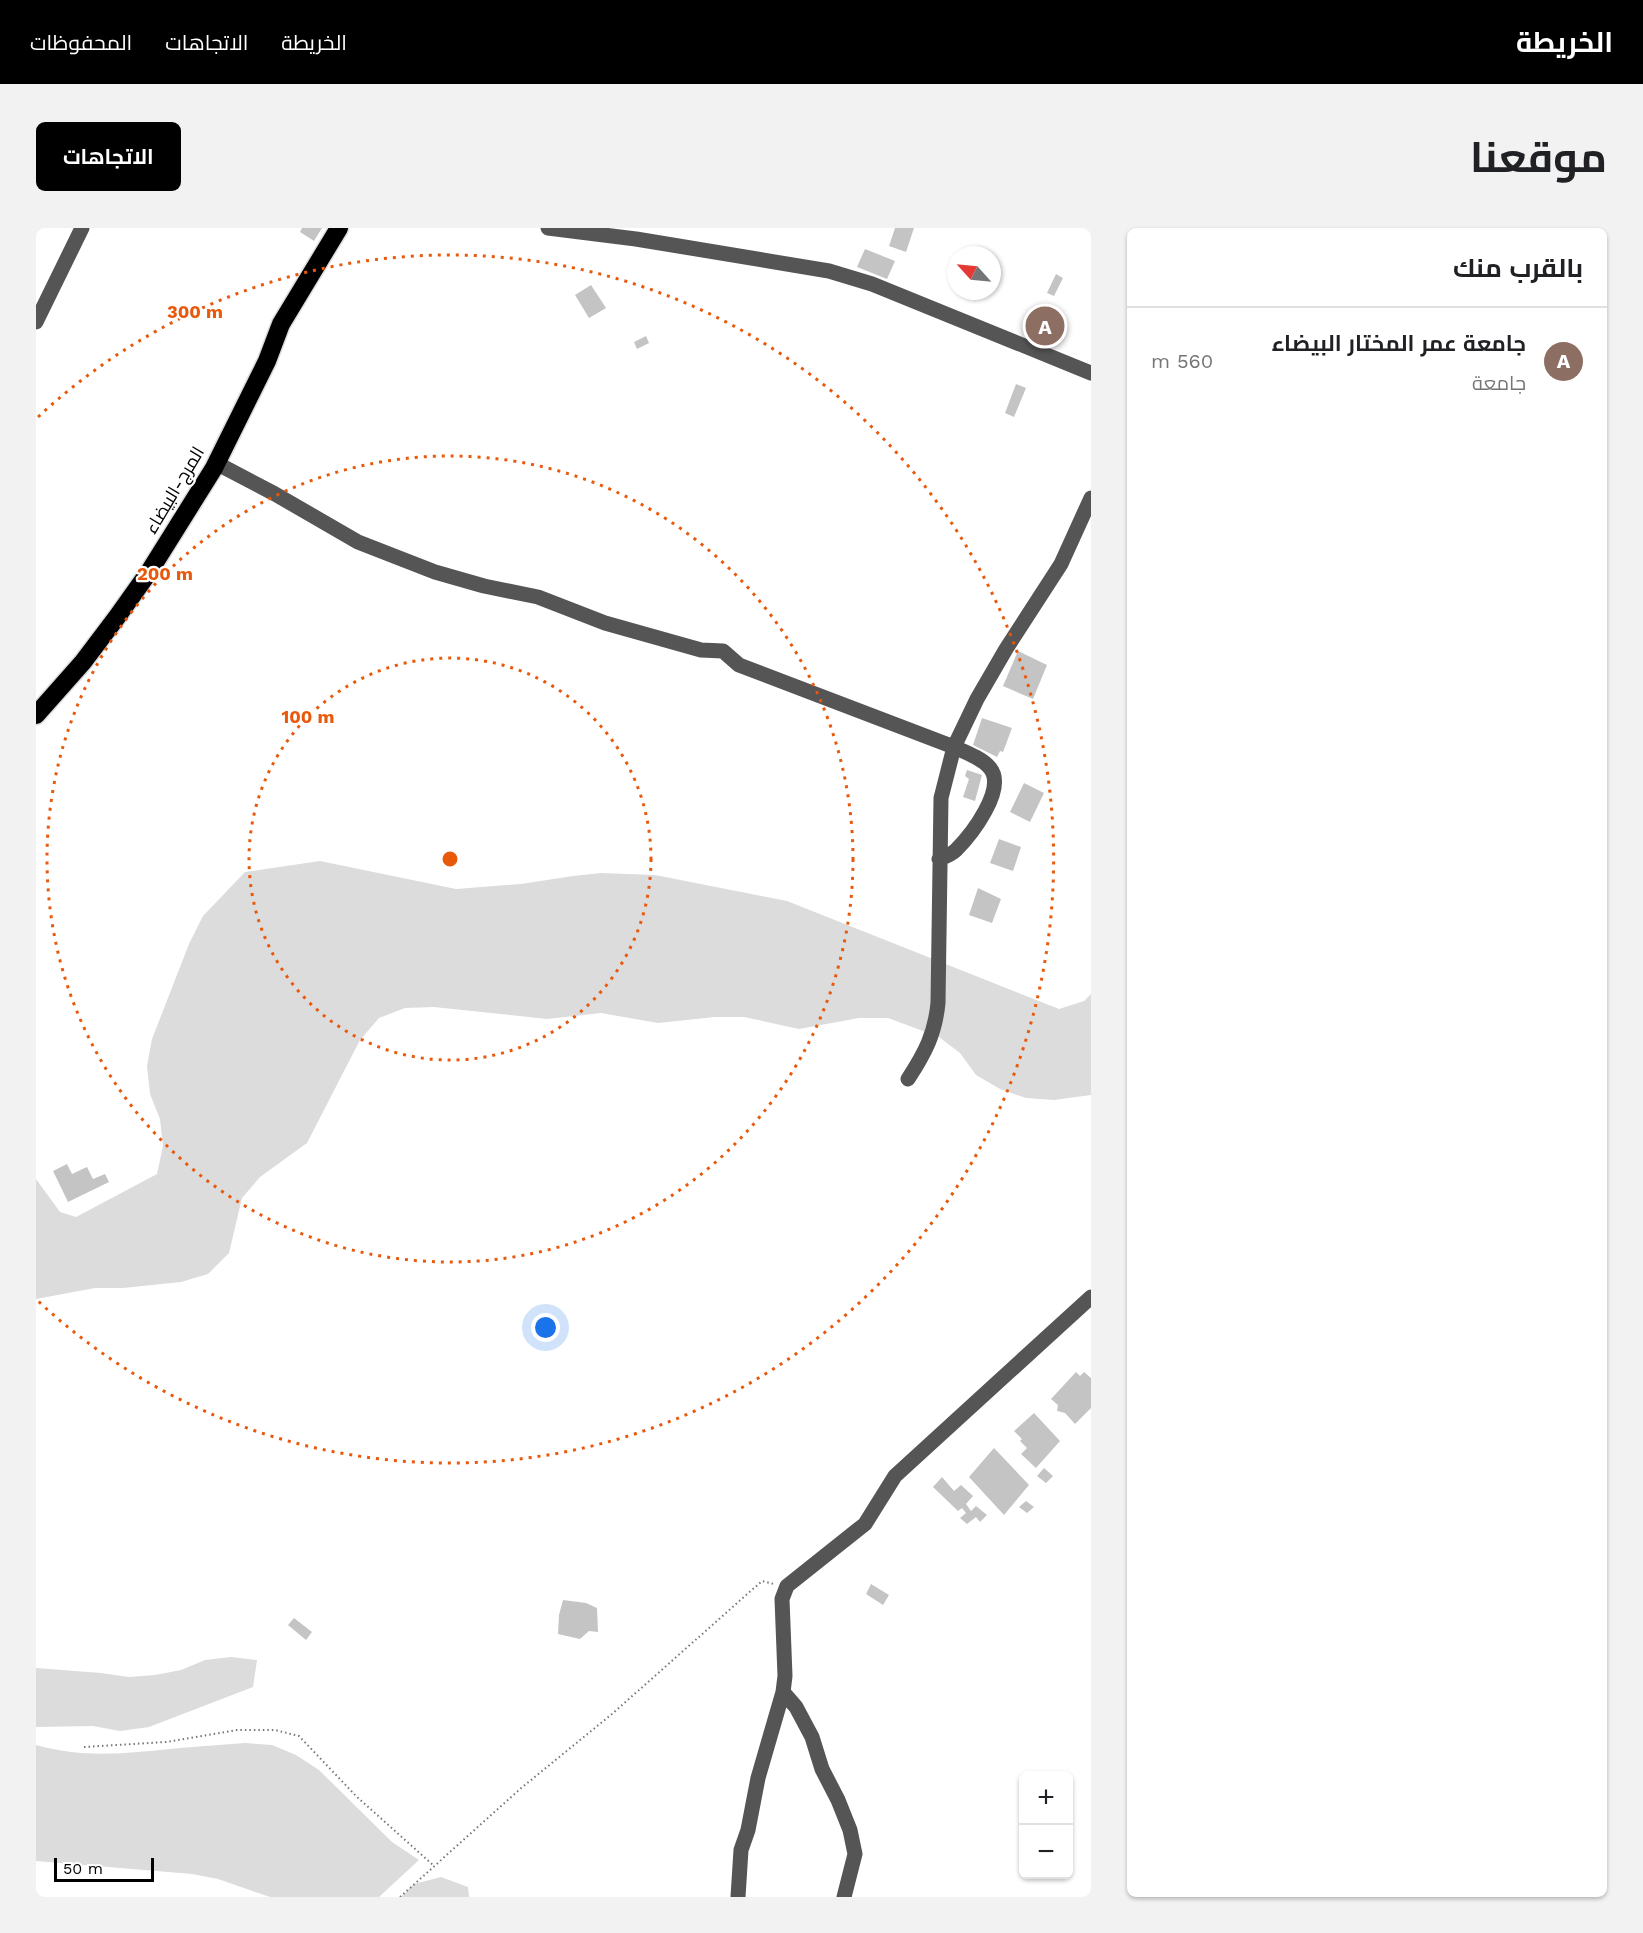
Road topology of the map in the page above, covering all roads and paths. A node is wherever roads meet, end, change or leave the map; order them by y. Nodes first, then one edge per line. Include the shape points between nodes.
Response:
1 (82, 228) edge
2 (339, 228) edge
3 (351, 228) edge
4 (548, 228) edge
5 (36, 322) edge
6 (267, 361) junction
7 (1091, 373) edge
8 (216, 463) junction
9 (1091, 498) edge
10 (36, 715) edge
11 (954, 747) junction
12 (939, 859) junction
13 (908, 1079) dead end
14 (1091, 1297) edge
15 (787, 1586) junction
16 (783, 1692) junction
17 (84, 1747) dead end
18 (434, 1866) junction
19 (400, 1897) edge
20 (738, 1897) edge
21 (844, 1897) edge

1 - 5 street
2 - 6 highway via 281,324
3 - 6 highway
4 - 7 street via 636,238 829,271 872,284
6 - 8 highway, المرج-البيضاء
8 - 10 highway, المرج-البيضاء via 117,618
8 - 11 street via 358,542 395,557 484,586 538,597 605,623 701,650 723,651 739,665
9 - 11 street via 1061,564 1000,659
11 - 12 street via 941,798
11 - 12 street via 991,769 996,783 992,800 975,826 954,852
12 - 13 street via 936,1024 925,1053
14 - 15 street via 895,1476 865,1524
15 - 16 street via 782,1599
15 - 18 path via 762,1581
16 - 20 street via 741,1850
16 - 21 street via 812,1737 850,1830 855,1854
17 - 18 path via 166,1742 237,1730 275,1730 299,1736 356,1796
18 - 19 path

